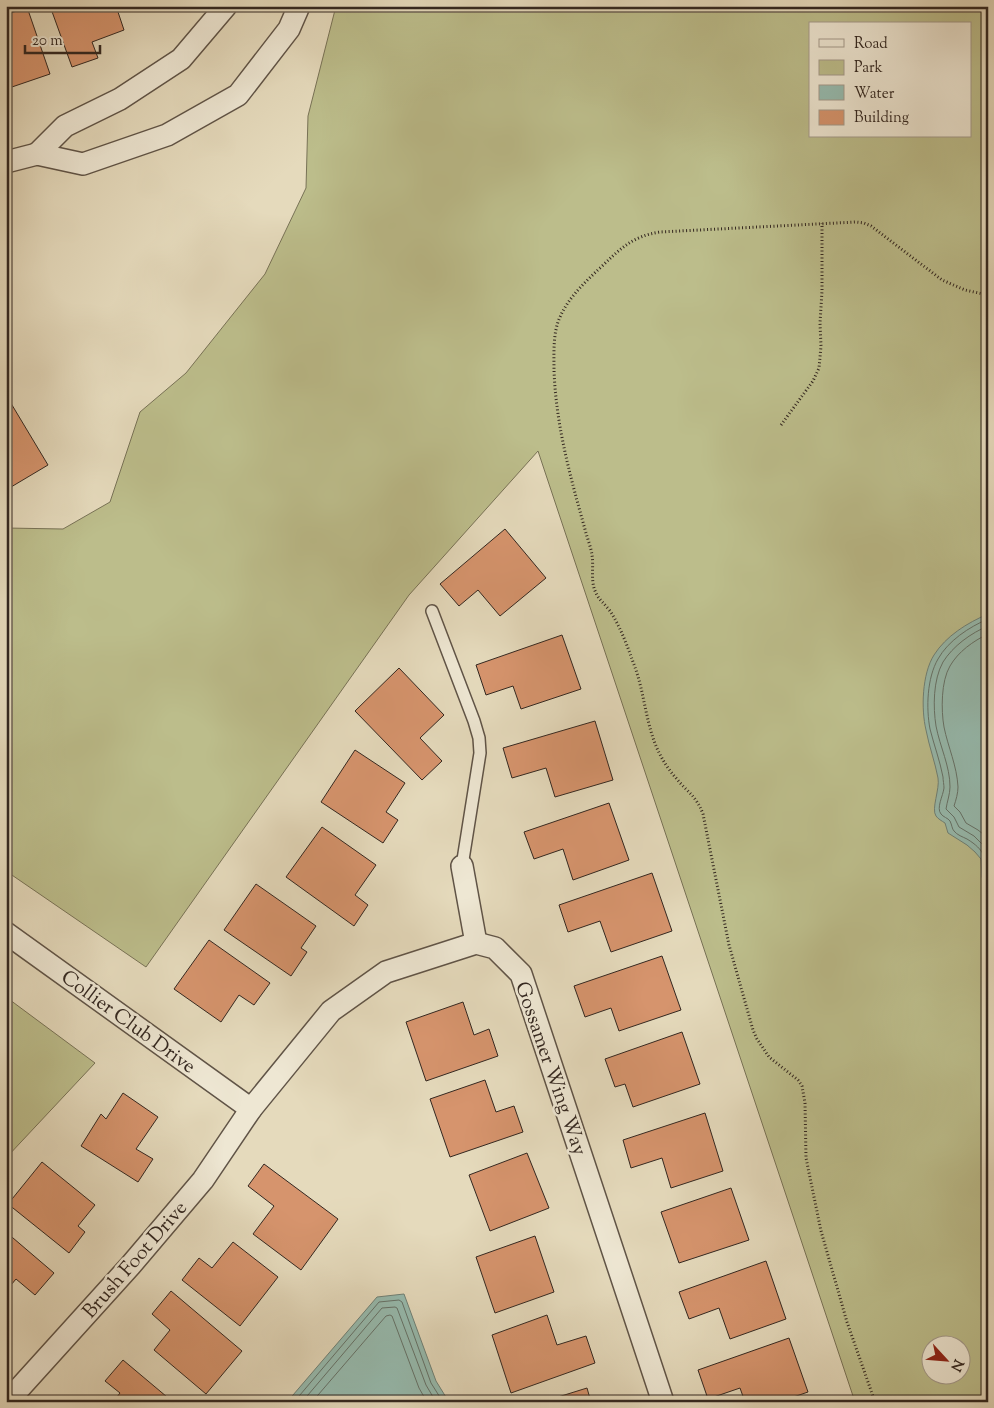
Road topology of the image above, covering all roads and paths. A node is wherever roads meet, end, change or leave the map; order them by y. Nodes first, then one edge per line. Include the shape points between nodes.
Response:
1 (226, 6) edge
2 (299, 6) edge
3 (37, 154) junction
4 (6, 162) edge
5 (822, 224) junction
6 (988, 295) edge
7 (781, 425) dead end
8 (432, 611) dead end
9 (462, 866) joint
10 (6, 933) edge
11 (476, 943) junction
12 (251, 1109) junction
13 (7, 1402) edge
14 (664, 1402) edge
15 (875, 1402) edge

1 - 3 street via 181,59 120,99 64,126
2 - 3 street via 289,29 238,95 191,122 167,135 83,164
3 - 4 street
5 - 6 path via 856,222 872,226 942,280
5 - 7 path via 819,368
5 - 15 path via 660,232 632,240 568,302 556,331 555,384 562,443 592,555 596,593 613,616 633,662 651,731 662,758 676,779 696,799 703,814 729,945 753,1030 769,1057 802,1086 806,1158 822,1231 846,1322
8 - 9 lane via 479,738 480,753
9 - 11 street
10 - 12 street, Collier Club Drive
11 - 12 street via 386,972 331,1012
11 - 14 street, Gossamer Wing Way via 496,948 521,974
12 - 13 street, Brush Foot Drive via 203,1180

